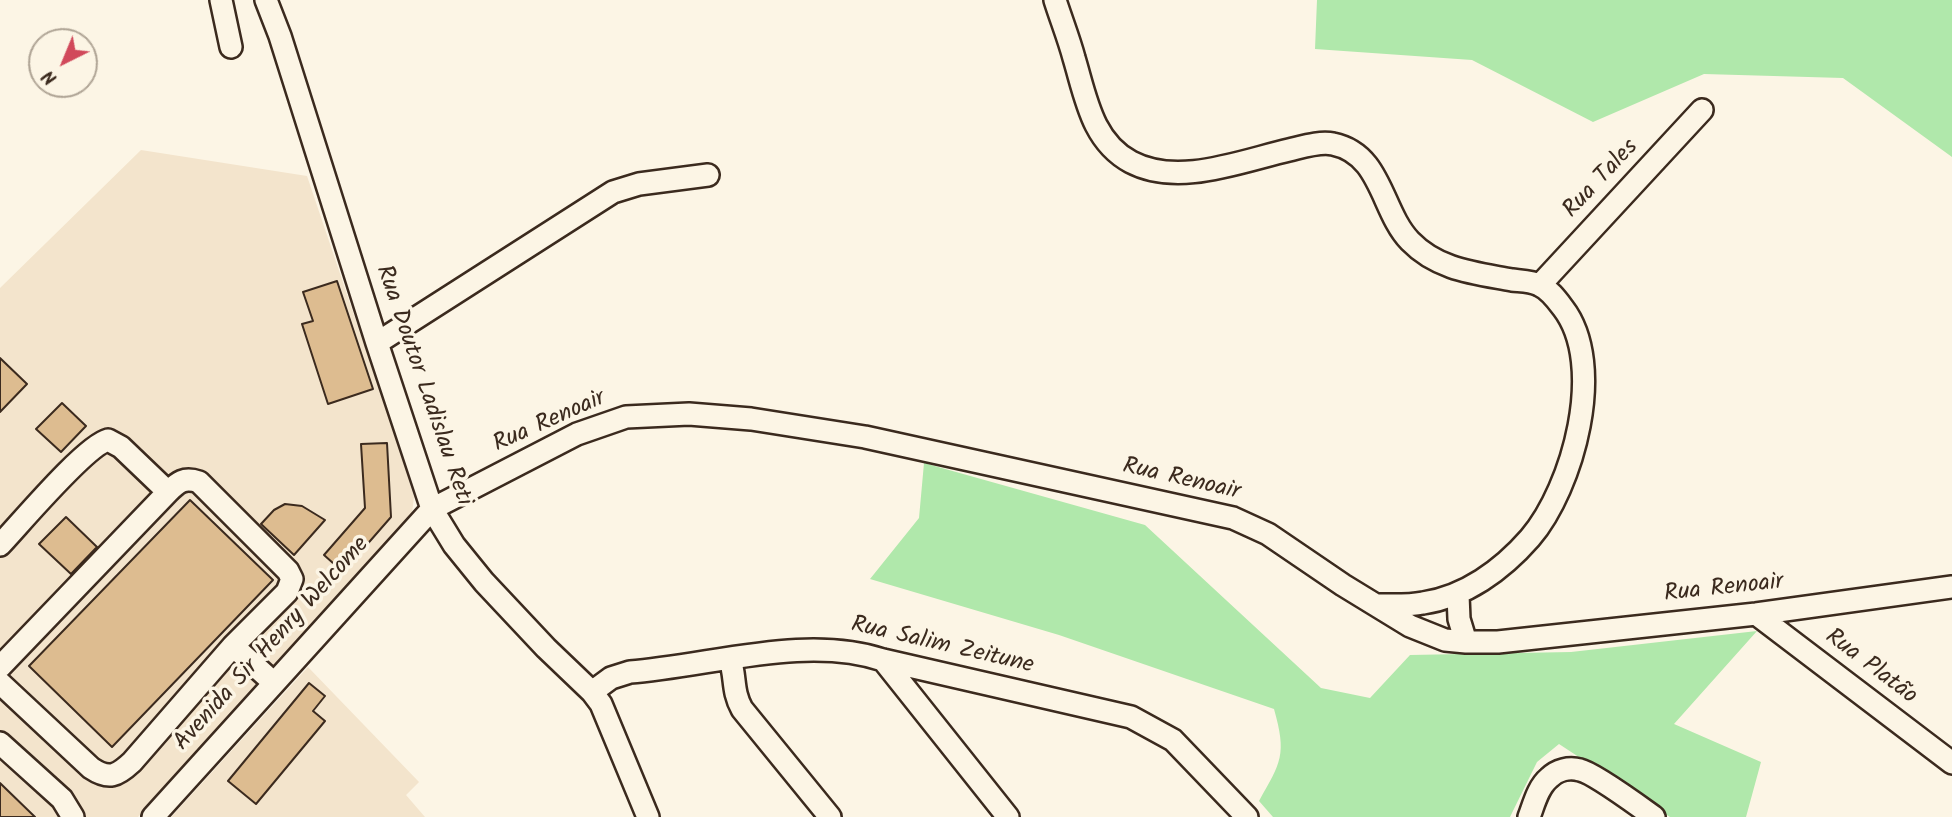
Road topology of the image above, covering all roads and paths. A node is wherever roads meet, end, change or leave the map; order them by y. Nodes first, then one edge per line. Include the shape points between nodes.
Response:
1 (221, 0) edge
2 (266, 0) edge
3 (1055, 0) edge
4 (231, 47) dead end
5 (1702, 110) dead end
6 (708, 175) dead end
7 (1540, 285) junction
8 (376, 343) junction
9 (168, 492) junction
10 (432, 509) junction
11 (0, 545) edge
12 (1952, 587) edge
13 (1458, 594) junction
14 (1378, 605) junction
15 (1755, 614) junction
16 (1466, 642) junction
17 (233, 646) junction
18 (730, 659) junction
19 (883, 660) junction
20 (0, 667) edge
21 (0, 683) edge
22 (274, 683) junction
23 (592, 692) junction
24 (0, 743) edge
25 (1952, 763) edge
26 (73, 817) edge
27 (153, 817) edge
28 (648, 817) edge
29 (830, 817) edge
30 (1008, 817) edge
31 (1247, 817) edge
32 (1529, 817) edge
33 (1654, 817) edge

1 - 4 street
2 - 8 street, Rua Doutor Ladislau Reti
3 - 7 street via 1091,118 1108,144 1132,162 1184,174 1304,146 1332,144 1358,156 1379,181 1409,240 1436,262
5 - 7 street, Rua Tales
6 - 8 street via 613,192
7 - 13 street via 1568,315 1582,357 1583,399 1572,458 1550,508 1531,537 1506,562
8 - 10 street, Rua Doutor Ladislau Reti
9 - 11 street via 108,440 80,459
9 - 17 street via 177,482 199,482 292,579 286,592
9 - 20 street
10 - 14 street, Rua Renoair via 577,434 626,417 689,414 751,419 864,437 1233,518 1268,534
10 - 22 street, Avenida Sir Henry Welcome
10 - 23 street, Rua Doutor Ladislau Reti via 476,573
12 - 15 street, Rua Renoair
13 - 14 street via 1422,603
13 - 16 street
14 - 16 street, Rua Renoair via 1410,626 1445,640
15 - 16 street, Rua Renoair
15 - 25 street, Rua Platão
17 - 21 street via 132,762 113,775 91,768
17 - 22 street
18 - 19 street, Rua Salim Zeitune via 827,649
18 - 23 street, Rua Salim Zeitune via 630,672 611,678
18 - 29 street via 735,696 742,709
19 - 30 street
19 - 31 street, Rua Salim Zeitune via 1131,717 1173,740
22 - 27 street, Avenida Sir Henry Welcome
23 - 28 street, Rua Doutor Ladislau Reti via 609,718
24 - 26 street via 62,799
32 - 33 street via 1550,777 1572,769 1586,772

